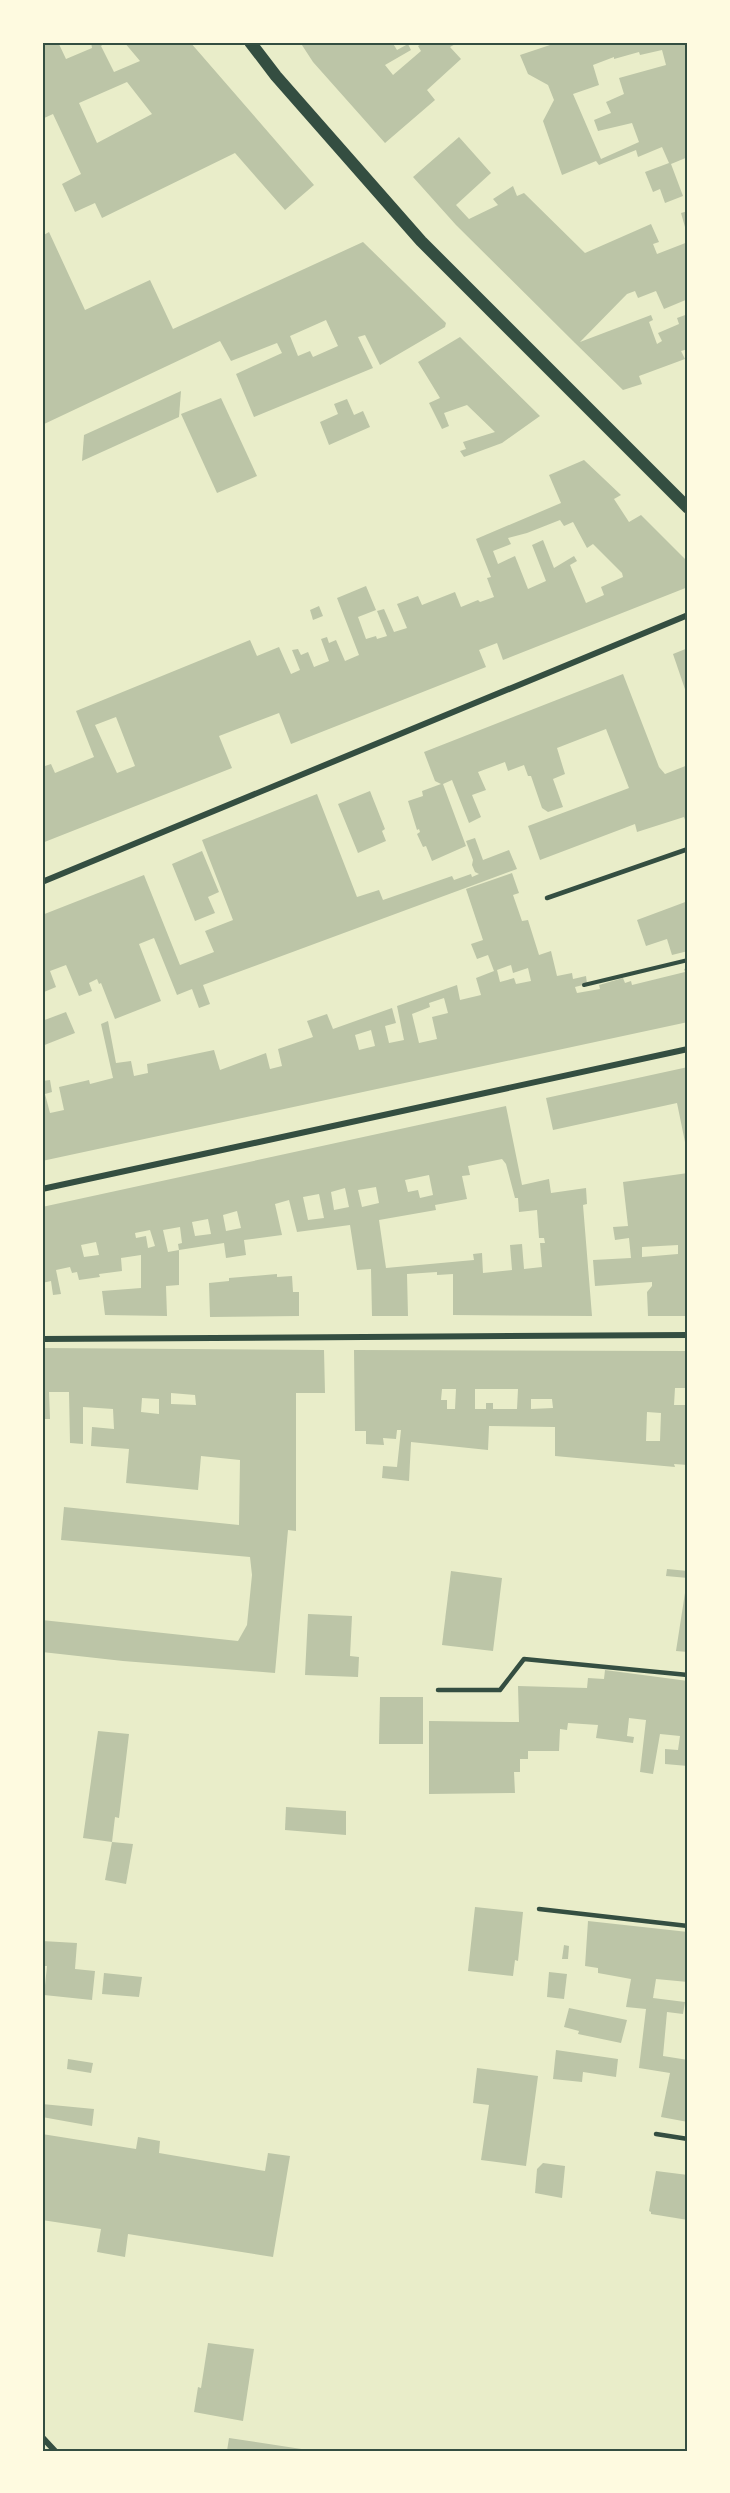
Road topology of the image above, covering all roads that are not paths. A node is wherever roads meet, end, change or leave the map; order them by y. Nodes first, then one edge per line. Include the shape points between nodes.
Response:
1 (250, 42) edge
2 (688, 508) edge
3 (688, 615) edge
4 (688, 849) edge
5 (42, 882) edge
6 (547, 898) dead end
7 (688, 1049) edge
8 (42, 1190) edge
9 (688, 1335) edge
10 (42, 1339) edge
11 (688, 1675) edge
12 (438, 1690) dead end
13 (539, 1909) dead end
14 (688, 1926) edge
15 (656, 2134) dead end
16 (688, 2139) edge
17 (42, 2437) edge
18 (55, 2451) edge

1 - 2 main road via 421,241
3 - 5 street
4 - 6 lane
7 - 8 street
9 - 10 street
11 - 12 lane via 524,1659 500,1690
13 - 14 lane
15 - 16 lane
17 - 18 street

